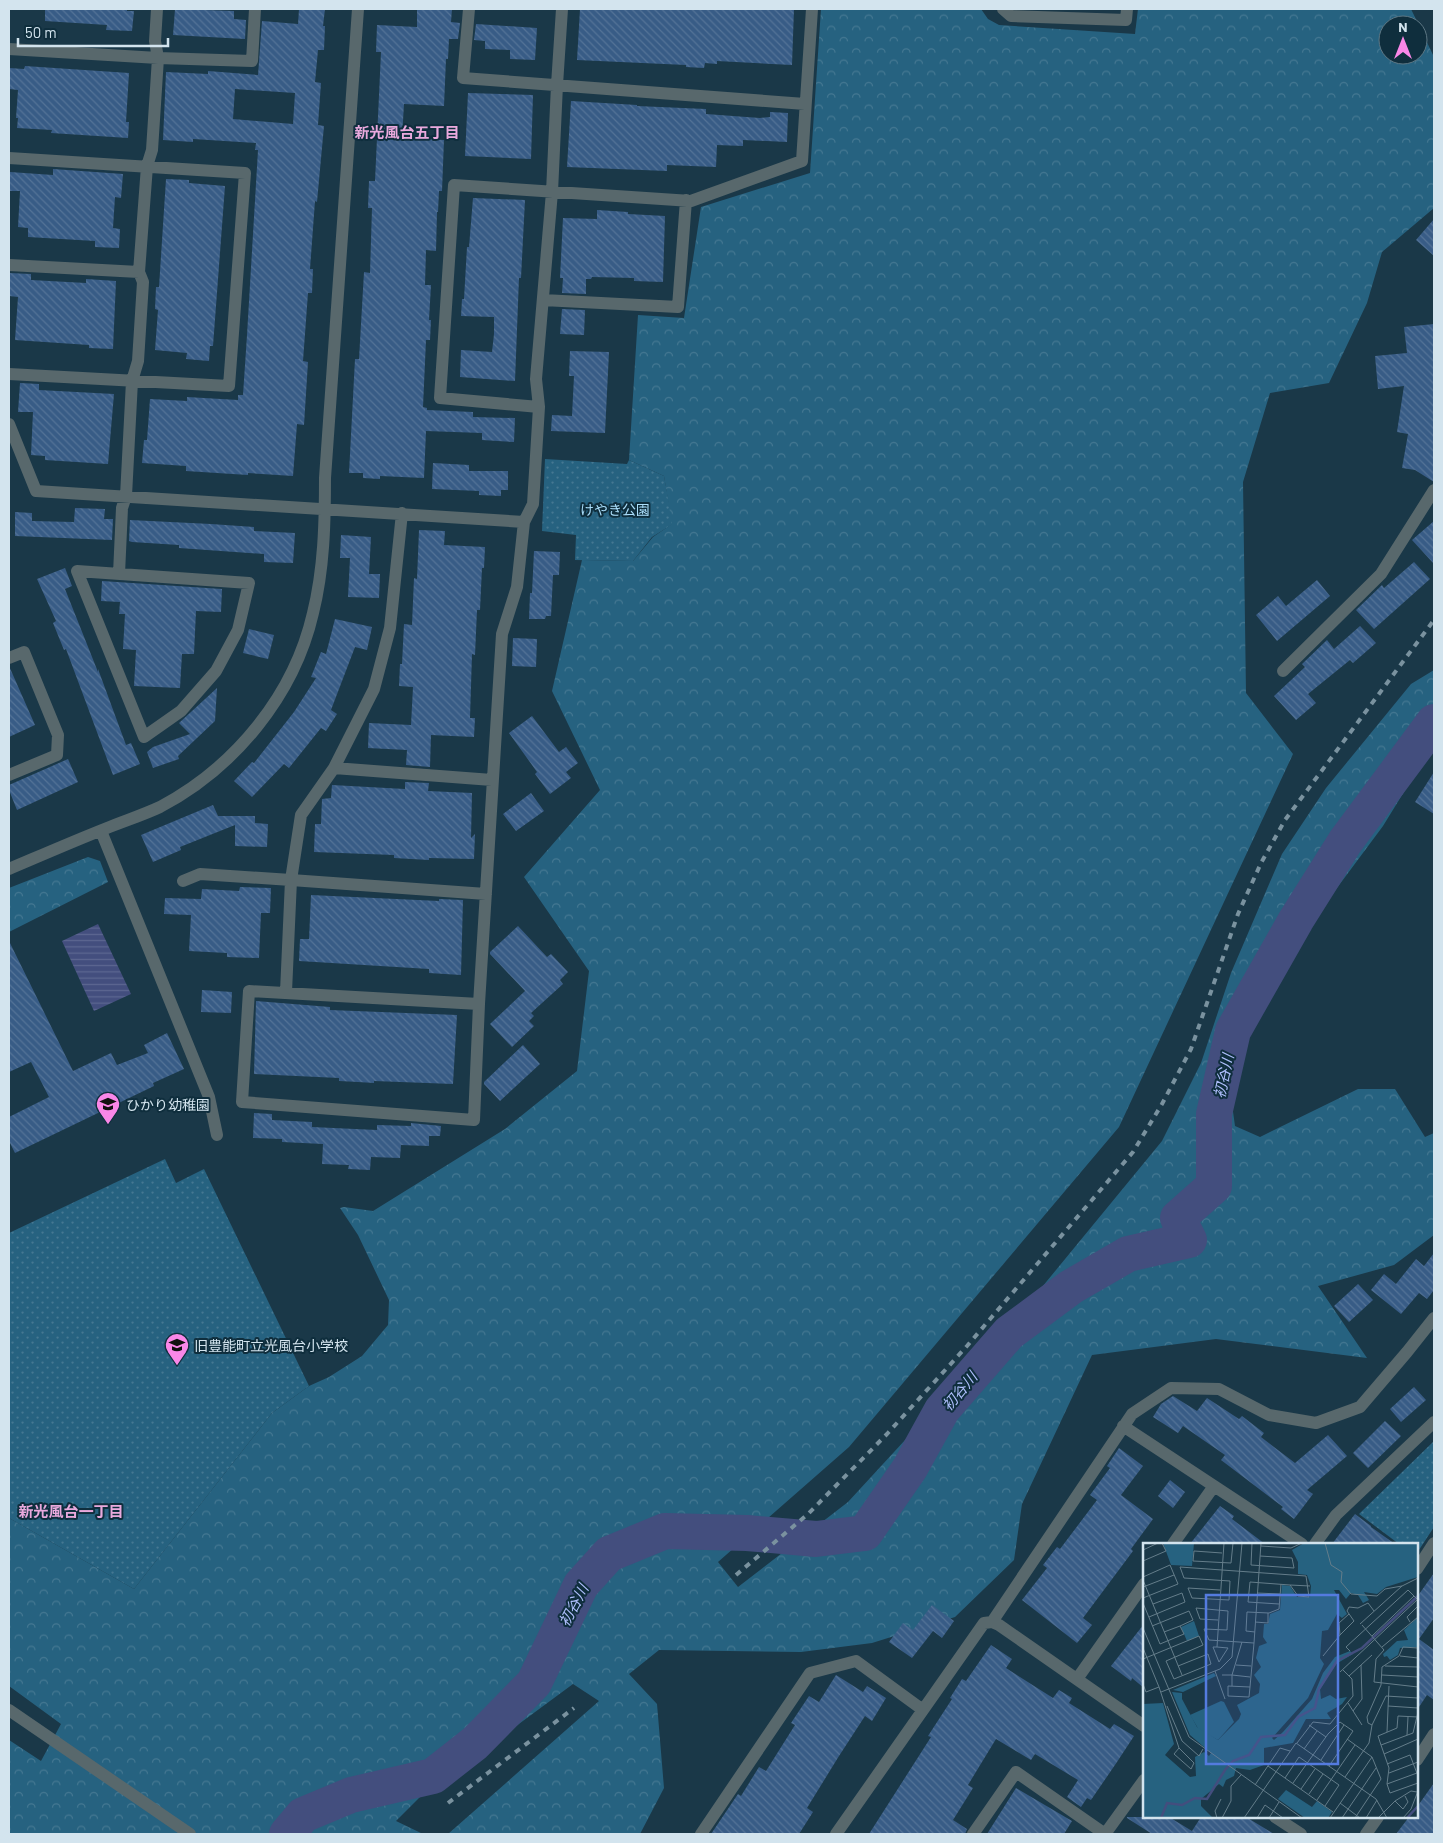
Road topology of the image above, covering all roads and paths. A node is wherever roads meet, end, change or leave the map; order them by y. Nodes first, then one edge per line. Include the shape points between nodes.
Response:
1 (157, 9) edge
2 (255, 9) edge
3 (358, 9) edge
4 (469, 9) edge
5 (562, 9) edge
6 (812, 9) edge
7 (1003, 9) edge
8 (1127, 9) edge
9 (9, 49) edge
10 (158, 58) junction
11 (557, 85) junction
12 (805, 104) junction
13 (9, 158) edge
14 (147, 166) junction
15 (552, 192) junction
16 (686, 200) junction
17 (9, 265) edge
18 (139, 272) junction
19 (544, 300) junction
20 (9, 374) edge
21 (132, 381) junction
22 (538, 406) junction
23 (9, 424) edge
24 (1434, 490) edge
25 (126, 496) junction
26 (325, 510) junction
27 (402, 513) junction
28 (524, 522) junction
29 (119, 574) junction
30 (9, 658) edge
31 (1283, 671) dead end
32 (334, 768) junction
33 (9, 775) edge
34 (492, 780) junction
35 (101, 831) junction
36 (9, 868) edge
37 (291, 880) junction
38 (183, 881) dead end
39 (486, 894) junction
40 (286, 992) junction
41 (479, 1004) junction
42 (217, 1134) dead end
43 (1434, 1318) edge
44 (1434, 1422) edge
45 (1123, 1426) junction
46 (1214, 1486) junction
47 (1174, 1543) edge
48 (1300, 1543) edge
49 (1315, 1543) edge
50 (1434, 1543) edge
51 (1418, 1567) edge
52 (1143, 1585) edge
53 (992, 1622) junction
54 (1077, 1679) junction
55 (9, 1710) edge
56 (923, 1710) junction
57 (1143, 1725) edge
58 (1434, 1734) edge
59 (1418, 1758) edge
60 (1143, 1781) edge
61 (1276, 1818) edge
62 (1377, 1818) edge
63 (190, 1834) edge
64 (701, 1834) edge
65 (836, 1834) edge
66 (973, 1834) edge
67 (1105, 1834) edge
68 (1300, 1834) edge
69 (1366, 1834) edge

1 - 10 street via 155,41
2 - 10 street via 252,61
3 - 26 street
4 - 11 street via 463,78
5 - 11 street
6 - 12 street
7 - 8 street via 1011,16 1126,20
9 - 10 street
10 - 14 street via 152,150
11 - 12 street
11 - 15 street
12 - 16 street via 802,161 691,201
13 - 14 street
14 - 18 street
14 - 21 street via 244,173 244,183 229,386
15 - 16 street
15 - 19 street
15 - 22 street via 454,185 440,398
16 - 19 street via 678,307
17 - 18 street
18 - 21 street via 143,282 138,361
19 - 22 street via 536,379
20 - 21 street
21 - 25 street
22 - 28 street via 533,504
23 - 25 street via 36,491
24 - 31 street via 1381,574
25 - 26 street
25 - 29 street via 122,508
26 - 27 street
26 - 35 street via 320,580 313,615 290,675 270,710 242,744 205,779 159,807
27 - 28 street
27 - 32 street via 390,628 374,688
28 - 34 street via 517,588 502,634
29 - 29 street via 249,583 238,630 216,671 181,710 144,737 77,571
30 - 33 street via 24,652 58,735 57,755
32 - 34 street
32 - 37 street via 301,815
34 - 39 street
35 - 36 street
35 - 42 street via 209,1097
37 - 38 street via 200,874
37 - 39 street
37 - 40 street
39 - 41 street
40 - 41 street
40 - 41 street via 249,991 242,1102 474,1120
43 - 45 street via 1360,1407 1316,1423 1269,1415 1219,1389 1172,1388 1132,1414
44 - 49 street via 1336,1515
45 - 46 street
45 - 53 street
46 - 47 street
46 - 48 street
50 - 51 street
52 - 54 street
53 - 54 street
53 - 56 street via 981,1627
54 - 57 street
55 - 63 street
56 - 64 street via 856,1661 810,1673
56 - 65 street
58 - 59 street
60 - 67 street
61 - 68 street
62 - 69 street
66 - 67 street via 1016,1772

